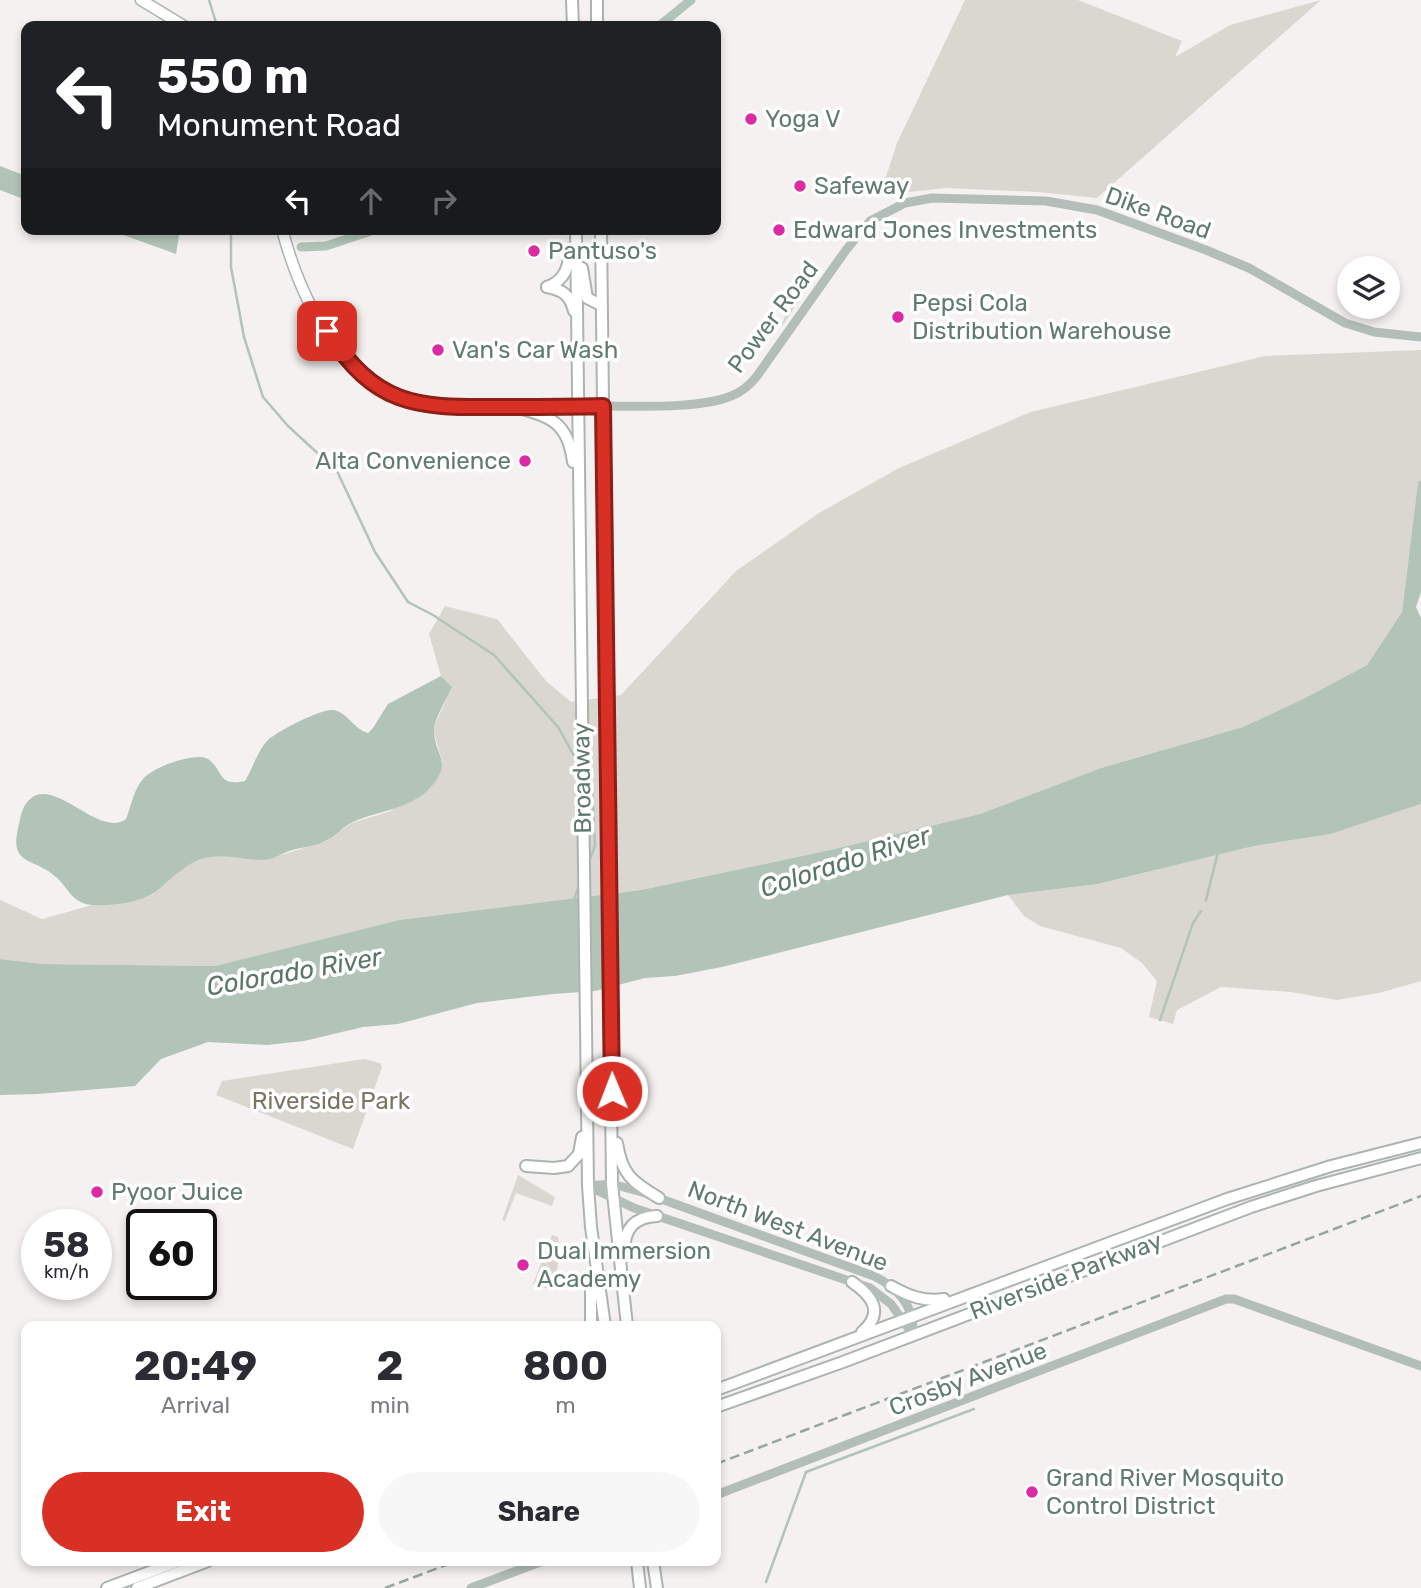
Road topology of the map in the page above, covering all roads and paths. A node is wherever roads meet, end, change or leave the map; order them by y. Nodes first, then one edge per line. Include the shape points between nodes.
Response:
1 (141, 0) edge
2 (572, 0) edge
3 (597, 0) edge
4 (176, 21) edge
5 (573, 21) edge
6 (597, 21) edge
7 (870, 221) joint
8 (284, 235) edge
9 (574, 235) edge
10 (575, 235) edge
11 (576, 235) edge
12 (601, 235) edge
13 (601, 305) junction
14 (577, 336) junction
15 (1421, 337) edge
16 (578, 406) junction
17 (603, 406) junction
18 (515, 407) junction
19 (579, 503) junction
20 (586, 1089) junction
21 (612, 1094) junction
22 (1421, 1143) edge
23 (1421, 1158) edge
24 (526, 1166) dead end
25 (612, 1184) junction
26 (588, 1186) junction
27 (660, 1198) junction
28 (614, 1200) junction
29 (657, 1216) junction
30 (591, 1227) junction
31 (852, 1282) junction
32 (891, 1286) junction
33 (623, 1290) junction
34 (964, 1296) junction
35 (913, 1315) junction
36 (901, 1320) junction
37 (591, 1321) edge
38 (604, 1321) edge
39 (626, 1321) edge
40 (913, 1335) junction
41 (857, 1336) junction
42 (1421, 1366) edge
43 (721, 1388) edge
44 (721, 1405) edge
45 (721, 1493) edge
46 (166, 1566) edge
47 (195, 1566) edge
48 (530, 1566) edge
49 (638, 1566) edge
50 (654, 1566) edge
51 (107, 1588) edge
52 (137, 1588) edge
53 (471, 1588) edge
54 (640, 1588) edge
55 (657, 1588) edge

1 - 4 main road
2 - 5 main road
3 - 6 main road
7 - 15 street, Dike Road via 905,203 932,198 1081,206 1238,264 1345,323 1374,332
7 - 17 street, Power Road via 743,390 711,401
8 - 18 main road via 296,277 315,312 340,351 368,380 391,394 431,407
9 - 14 main road via 568,268 558,282 547,287 562,291 571,300
10 - 14 main road, Broadway
11 - 13 main road via 585,292
12 - 13 main road, Broadway
13 - 17 main road, Broadway
14 - 16 main road, Broadway
16 - 17 main road
16 - 18 main road
16 - 19 main road, Broadway
17 - 21 main road, Broadway
18 - 19 main road via 546,416 564,431 571,446
19 - 20 main road, Broadway
20 - 24 main road via 576,1159 563,1167
20 - 26 main road, Broadway
21 - 25 main road, Broadway
21 - 27 main road via 623,1168 630,1179
22 - 34 main road, Riverside Parkway via 1263,1186
23 - 40 main road, Riverside Parkway via 1251,1207
25 - 26 street, North West Avenue
25 - 27 street, North West Avenue
25 - 28 main road, Broadway
26 - 28 street, North West Avenue
26 - 30 main road, Broadway
27 - 32 street, North West Avenue via 864,1271
28 - 29 street, North West Avenue
28 - 33 main road, Broadway
29 - 31 street, North West Avenue
29 - 33 main road via 640,1218 625,1236
30 - 37 main road
30 - 38 main road, Broadway
31 - 36 street, North West Avenue via 886,1298
31 - 41 main road via 869,1294 875,1310 869,1325
32 - 34 main road via 923,1300
32 - 35 street, North West Avenue
33 - 39 main road, Broadway
34 - 35 main road, Riverside Parkway
35 - 36 main road, Riverside Parkway
35 - 40 street
36 - 40 street, North West Avenue
36 - 41 main road, Riverside Parkway
40 - 44 main road, Riverside Parkway
41 - 43 main road, Riverside Parkway
42 - 45 street, Crosby Avenue via 1234,1299 1216,1301
46 - 51 main road
47 - 52 main road
48 - 53 street
49 - 54 main road
50 - 55 main road

